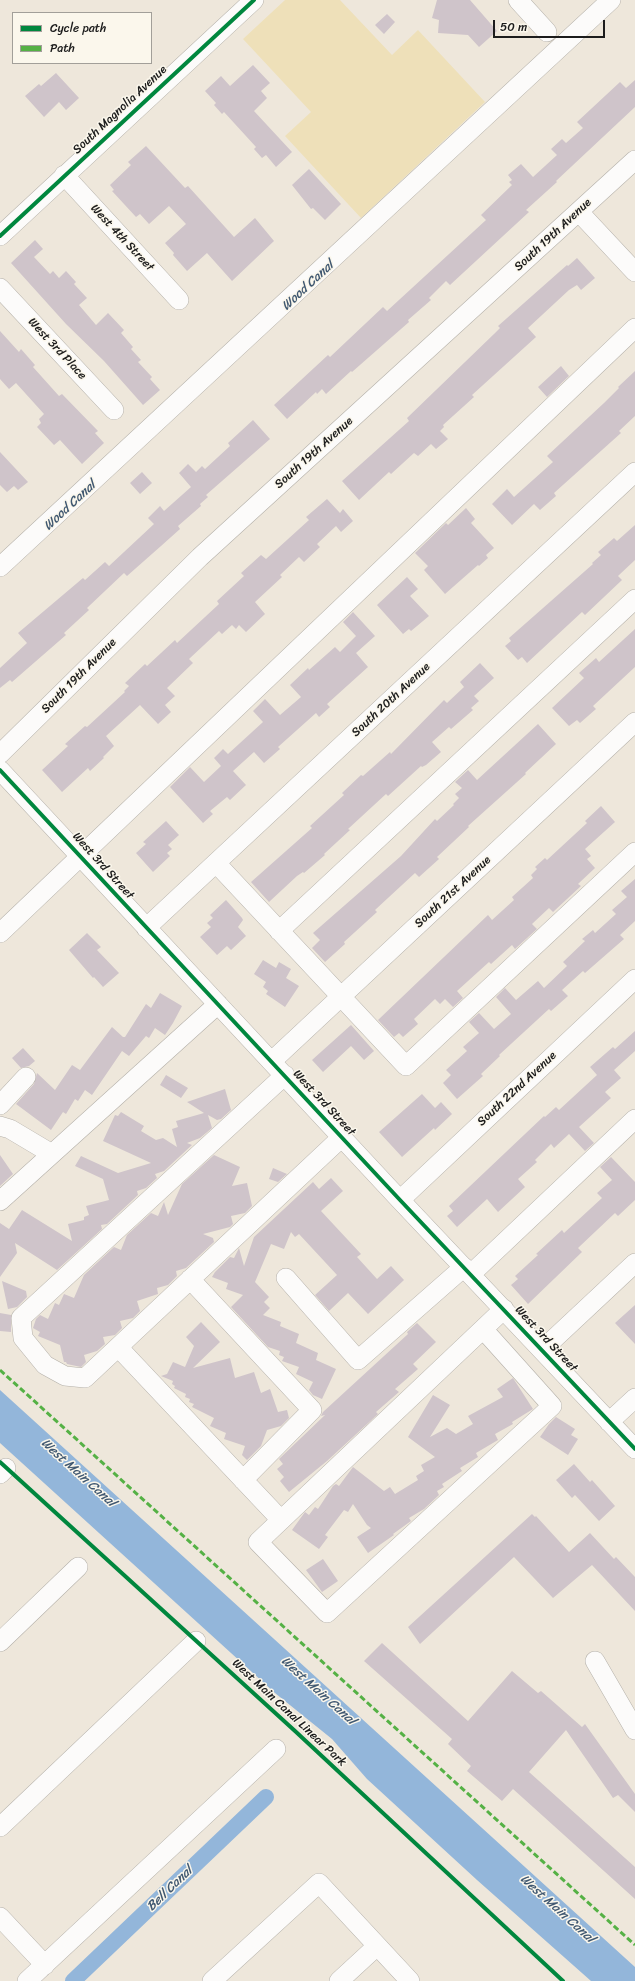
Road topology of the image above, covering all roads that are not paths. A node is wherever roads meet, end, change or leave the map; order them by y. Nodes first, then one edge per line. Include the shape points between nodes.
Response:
1 (254, 0) edge
2 (518, 0) edge
3 (611, 0) edge
4 (547, 32) dead end
5 (635, 160) edge
6 (64, 175) junction
7 (579, 212) junction
8 (0, 236) edge
9 (635, 272) edge
10 (0, 288) edge
11 (179, 300) dead end
12 (635, 328) edge
13 (114, 410) dead end
14 (635, 472) edge
15 (0, 567) edge
16 (635, 599) edge
17 (635, 722) edge
18 (0, 754) edge
19 (0, 770) edge
20 (635, 852) edge
21 (80, 856) junction
22 (216, 864) junction
23 (146, 928) junction
24 (279, 931) junction
25 (0, 933) edge
26 (635, 979) edge
27 (341, 997) junction
28 (218, 1004) junction
29 (272, 1061) junction
30 (285, 1075) junction
31 (26, 1077) dead end
32 (0, 1106) edge
33 (635, 1119) edge
34 (0, 1126) edge
35 (342, 1137) junction
36 (52, 1154) junction
37 (400, 1200) junction
38 (0, 1201) edge
39 (635, 1262) edge
40 (468, 1270) junction
41 (286, 1278) dead end
42 (190, 1280) junction
43 (504, 1309) junction
44 (483, 1329) junction
45 (118, 1347) junction
46 (542, 1350) junction
47 (635, 1398) edge
48 (609, 1422) junction
49 (635, 1449) edge
50 (243, 1480) junction
51 (281, 1520) junction
52 (78, 1567) dead end
53 (196, 1641) dead end
54 (0, 1642) edge
55 (595, 1661) dead end
56 (635, 1730) edge
57 (276, 1749) dead end
58 (0, 1827) edge
59 (0, 1917) edge
60 (377, 1946) junction
61 (45, 1965) junction
62 (27, 1981) edge
63 (212, 1981) edge
64 (339, 1981) edge
65 (410, 1981) edge

1 - 6 street, South Magnolia Avenue
2 - 4 street
3 - 15 street
5 - 7 street, South 19th Avenue
6 - 8 street, South Magnolia Avenue
6 - 11 street, West 4th Street
7 - 9 street
7 - 18 street, South 19th Avenue via 200,557
10 - 13 street, West 3rd Place
12 - 21 street
14 - 22 street, South 20th Avenue
16 - 24 street
17 - 27 street, South 21st Avenue
19 - 21 street, West 3rd Street
20 - 27 street via 406,1066
21 - 23 street, West 3rd Street
21 - 25 street
22 - 23 street, South 20th Avenue
22 - 24 street
23 - 28 street, West 3rd Street
24 - 27 street
26 - 37 street, South 22nd Avenue
27 - 29 street, South 21st Avenue
28 - 29 street, West 3rd Street
28 - 36 street
29 - 30 street, West 3rd Street
30 - 35 street, West 3rd Street
30 - 45 street via 21,1318 23,1338 45,1365 65,1376 85,1378
31 - 32 street
33 - 40 street
34 - 36 street via 10,1129
35 - 37 street, West 3rd Street
35 - 42 street
36 - 38 street
37 - 40 street, West 3rd Street
39 - 46 street
40 - 41 street via 358,1360
40 - 43 street, West 3rd Street
42 - 45 street
42 - 50 street via 312,1410
43 - 44 street
43 - 46 street, West 3rd Street
44 - 51 street
44 - 51 street via 552,1406 327,1613 258,1542
45 - 50 street
46 - 48 street, West 3rd Street
47 - 48 street
48 - 49 street, West 3rd Street
50 - 51 street
52 - 54 street
53 - 58 street
55 - 56 street
57 - 61 street
59 - 61 street
60 - 63 street via 319,1883
60 - 64 street
60 - 65 street
61 - 62 street

